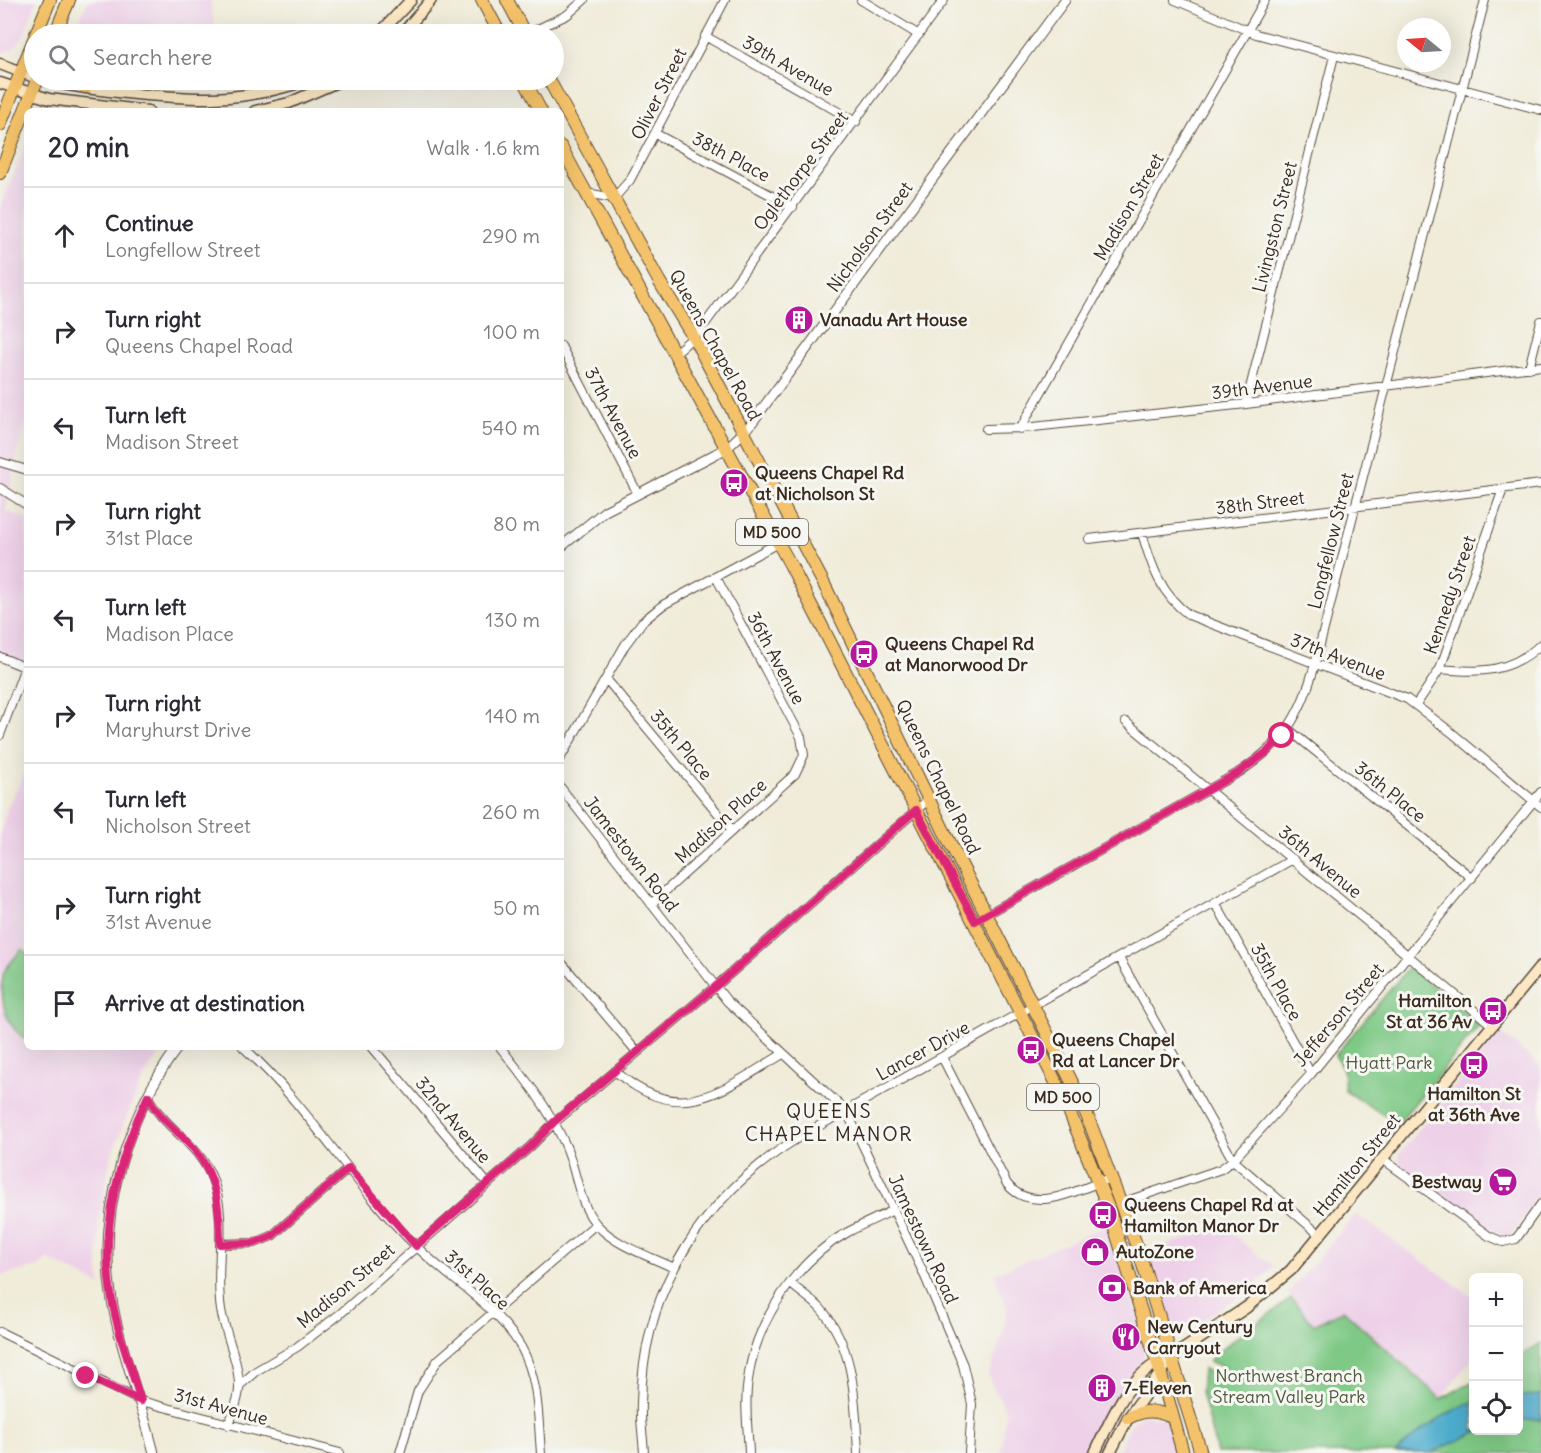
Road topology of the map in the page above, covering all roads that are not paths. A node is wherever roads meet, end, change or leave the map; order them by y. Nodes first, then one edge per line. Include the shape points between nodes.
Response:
1 (50, 0) edge
2 (69, 0) edge
3 (411, 0) edge
4 (431, 0) edge
5 (482, 0) edge
6 (507, 0) edge
7 (584, 0) edge
8 (725, 0) edge
9 (861, 0) edge
10 (944, 0) edge
11 (1065, 0) edge
12 (1175, 0) edge
13 (1265, 0) edge
14 (1485, 0) edge
15 (40, 24) edge
16 (59, 24) edge
17 (388, 24) edge
18 (411, 24) edge
19 (495, 24) edge
20 (520, 24) edge
21 (548, 24) edge
22 (1248, 31) junction
23 (919, 34) junction
24 (705, 36) junction
25 (1334, 56) junction
26 (0, 64) edge
27 (24, 64) edge
28 (21, 72) junction
29 (24, 73) edge
30 (0, 83) edge
31 (15, 88) junction
32 (32, 90) edge
33 (110, 90) edge
34 (276, 90) edge
35 (319, 90) edge
36 (529, 90) edge
37 (554, 90) edge
38 (1462, 90) junction
39 (31, 93) junction
40 (25, 108) edge
41 (121, 108) edge
42 (268, 108) edge
43 (539, 108) edge
44 (1541, 110) edge
45 (24, 111) edge
46 (856, 122) junction
47 (564, 124) edge
48 (0, 125) edge
49 (578, 133) junction
50 (656, 134) junction
51 (564, 153) edge
52 (0, 172) edge
53 (586, 193) junction
54 (614, 198) junction
55 (793, 207) junction
56 (1541, 321) edge
57 (694, 338) junction
58 (564, 352) edge
59 (674, 354) junction
60 (1541, 366) edge
61 (1529, 368) junction
62 (1385, 387) junction
63 (1246, 404) junction
64 (986, 429) dead end
65 (1020, 429) junction
66 (743, 433) junction
67 (727, 448) junction
68 (0, 462) edge
69 (24, 469) edge
70 (1541, 484) edge
71 (0, 488) edge
72 (1503, 489) junction
73 (638, 494) junction
74 (24, 503) edge
75 (1355, 507) junction
76 (1142, 533) junction
77 (1089, 539) dead end
78 (564, 543) edge
79 (778, 543) junction
80 (716, 577) junction
81 (1541, 644) edge
82 (0, 657) edge
83 (1315, 664) junction
84 (24, 667) edge
85 (1440, 669) junction
86 (24, 673) edge
87 (607, 680) junction
88 (1416, 705) junction
89 (1126, 722) dead end
90 (1288, 729) junction
91 (0, 735) edge
92 (564, 753) edge
93 (804, 755) joint
94 (1209, 789) junction
95 (564, 792) edge
96 (1541, 792) edge
97 (929, 799) junction
98 (1534, 801) junction
99 (1541, 807) edge
100 (916, 810) junction
101 (732, 830) junction
102 (1293, 859) junction
103 (1472, 878) junction
104 (651, 904) junction
105 (1216, 904) junction
106 (987, 914) junction
107 (975, 921) junction
108 (1409, 954) junction
109 (1119, 958) junction
110 (564, 966) edge
111 (1541, 966) edge
112 (715, 987) junction
113 (1034, 1007) junction
114 (1021, 1014) junction
115 (1493, 1026) junction
116 (176, 1050) edge
117 (246, 1050) edge
118 (375, 1050) edge
119 (502, 1050) edge
120 (637, 1052) junction
121 (783, 1054) junction
122 (942, 1057) junction
123 (615, 1071) junction
124 (1311, 1074) junction
125 (148, 1096) junction
126 (847, 1112) junction
127 (554, 1122) junction
128 (1233, 1160) junction
129 (1384, 1160) junction
130 (349, 1168) junction
131 (1112, 1177) junction
132 (1098, 1182) junction
133 (488, 1184) junction
134 (1121, 1203) junction
135 (1541, 1204) edge
136 (894, 1210) junction
137 (596, 1224) junction
138 (1321, 1236) junction
139 (220, 1244) junction
140 (416, 1246) junction
141 (674, 1269) junction
142 (791, 1284) junction
143 (493, 1312) junction
144 (0, 1332) edge
145 (1172, 1357) junction
146 (1159, 1367) junction
147 (240, 1386) junction
148 (141, 1401) junction
149 (1172, 1417) junction
150 (1128, 1418) junction
151 (229, 1425) junction
152 (154, 1453) edge
153 (340, 1453) edge
154 (400, 1453) edge
155 (541, 1453) edge
156 (644, 1453) edge
157 (749, 1453) edge
158 (858, 1453) edge
159 (969, 1453) edge
160 (1095, 1453) edge
161 (1110, 1453) edge
162 (1182, 1453) edge
163 (1201, 1453) edge

1 - 15 main road
2 - 16 main road
3 - 17 main road
4 - 18 main road
5 - 19 main road
6 - 20 main road
7 - 21 street via 567,15
8 - 24 street, Oliver Street
9 - 23 street
10 - 23 street, Oglethorpe Street
11 - 66 street, Nicholson Street
12 - 22 street
13 - 22 street, Madison Street
14 - 38 street, Longfellow Street
22 - 25 street
22 - 65 street, Madison Street
23 - 46 street, Oglethorpe Street
24 - 46 street, 39th Avenue
24 - 50 street, Oliver Street
25 - 38 street
25 - 63 street, Livingston Street
26 - 28 main road
27 - 28 main road
28 - 29 main road
28 - 31 main road
30 - 31 main road
31 - 39 main road
31 - 48 main road
32 - 39 main road
33 - 34 main road via 216,100
35 - 42 main road
36 - 43 main road
37 - 49 main road, Queens Chapel Road / MD 500
38 - 44 street
38 - 62 street, Longfellow Street
39 - 40 main road
39 - 41 main road
45 - 52 main road
46 - 55 street, Oglethorpe Street
47 - 49 main road
49 - 54 main road, Queens Chapel Road / MD 500
50 - 54 street, Oliver Street via 630,180
50 - 55 street, 38th Place
51 - 53 main road, Queens Chapel Road / MD 500
53 - 54 street
53 - 59 main road, Queens Chapel Road / MD 500
54 - 57 main road, Queens Chapel Road / MD 500
55 - 57 street, Oglethorpe Street
56 - 61 street
57 - 59 street, Oglethorpe Street
57 - 66 main road, Queens Chapel Road / MD 500
58 - 73 street, 37th Avenue
59 - 67 main road, Queens Chapel Road / MD 500
60 - 61 street, 39th Avenue
61 - 62 street, 39th Avenue
62 - 63 street, 39th Avenue
62 - 75 street, Longfellow Street
63 - 65 street, 39th Avenue
64 - 65 street, 39th Avenue
66 - 67 street, Nicholson Street
66 - 97 main road, Queens Chapel Road / MD 500 via 824,584
67 - 73 street, Nicholson Street
67 - 79 main road, Queens Chapel Road / MD 500
68 - 69 street
70 - 72 street, 38th Street
71 - 74 street
72 - 75 street, 38th Street
72 - 85 street, Kennedy Street
73 - 78 street, Nicholson Street via 591,521
75 - 76 street, 38th Street
75 - 83 street, Longfellow Street
76 - 77 street, 38th Street
76 - 83 street, 37th Avenue via 1155,573 1179,608 1205,622
79 - 80 street
79 - 100 main road, Queens Chapel Road / MD 500
80 - 87 street via 648,617 625,645
80 - 93 street, 36th Avenue via 797,729
81 - 85 street via 1509,666 1469,671
82 - 84 street
83 - 88 street, 37th Avenue
83 - 90 street, Longfellow Street via 1304,700
85 - 88 street, Kennedy Street
86 - 91 street
87 - 92 street
87 - 101 street, 35th Place
88 - 98 street, 37th Avenue
89 - 94 street, 36th Avenue
90 - 94 street, Longfellow Street via 1256,761
90 - 103 street, 36th Place
93 - 101 street, Madison Place via 795,774
94 - 102 street, 36th Avenue
94 - 106 street, Longfellow Street
95 - 104 street, Jamestown Road
96 - 98 street, Jefferson Street
97 - 100 street, Madison Street
97 - 106 main road, Queens Chapel Road / MD 500
98 - 99 street, 37th Avenue
98 - 103 street, Jefferson Street
100 - 107 main road, Queens Chapel Road / MD 500
100 - 112 street, Madison Street
101 - 104 street, Madison Place
102 - 105 street, Lancer Drive
102 - 108 street, 36th Avenue
103 - 108 street, Jefferson Street
104 - 112 street, Jamestown Road
105 - 109 street, Lancer Drive
105 - 124 street, 35th Place
106 - 107 street, Longfellow Street
106 - 113 main road, Queens Chapel Road / MD 500
107 - 114 main road, Queens Chapel Road / MD 500
108 - 115 street, 36th Avenue
108 - 124 street, Jefferson Street
109 - 113 street, Lancer Drive
109 - 128 street
110 - 120 street
111 - 115 main road, Hamilton Street
112 - 120 street, Madison Street
112 - 121 street, Jamestown Road
113 - 114 street, Lancer Drive
113 - 131 main road, Queens Chapel Road / MD 500 via 1082,1102
114 - 122 street, Lancer Drive
114 - 132 main road, Queens Chapel Road / MD 500 via 1063,1096
115 - 129 main road, Hamilton Street
116 - 125 street
117 - 130 street, 31st Place
118 - 133 street, 32nd Avenue
119 - 127 street
120 - 123 street, Madison Street
121 - 123 street via 726,1088 688,1101 648,1095
121 - 126 street, Jamestown Road
122 - 126 street, Lancer Drive
122 - 132 street via 1007,1184 1017,1195 1044,1200
123 - 127 street, Madison Street
124 - 128 street, Jefferson Street
125 - 139 street via 163,1119 194,1148 212,1178 219,1203
125 - 148 street via 136,1120 122,1168 109,1252 118,1328
126 - 136 street, Jamestown Road
126 - 141 street, Lancer Drive via 783,1147 743,1178 696,1228
127 - 133 street, Madison Street
127 - 137 street
128 - 134 street, Jefferson Street via 1208,1174
128 - 138 street
129 - 135 street via 1489,1236 1503,1242 1516,1239
129 - 138 main road, Hamilton Street
130 - 139 street via 272,1236 255,1243
130 - 140 street, 31st Place
131 - 132 street
131 - 134 main road, Queens Chapel Road / MD 500
132 - 146 main road, Queens Chapel Road / MD 500
133 - 140 street, Madison Street
134 - 145 main road, Queens Chapel Road / MD 500
136 - 142 street via 846,1233 813,1259
136 - 159 street, Jamestown Road via 963,1365 972,1404
137 - 141 street via 610,1236
137 - 143 street
138 - 145 main road, Hamilton Street via 1265,1294
139 - 147 street via 221,1309
140 - 143 street, 31st Place
140 - 147 street, Madison Street via 340,1314
141 - 156 street, Lancer Drive via 660,1300 643,1368
142 - 157 street via 768,1317 750,1368 746,1391
142 - 158 street via 818,1306 842,1343 852,1375
143 - 154 street via 453,1345 423,1380
143 - 155 street, 31st Place via 520,1346 531,1371
144 - 148 street, 31st Avenue
145 - 146 main road, Hamilton Street
145 - 163 main road, Queens Chapel Road / MD 500
146 - 149 main road, Queens Chapel Road / MD 500
146 - 150 main road
146 - 160 main road, Hamilton Street via 1133,1385
147 - 151 street
148 - 151 street, 31st Avenue
148 - 152 street
149 - 150 main road via 1156,1410
149 - 162 main road, Queens Chapel Road / MD 500
150 - 161 main road
151 - 153 street, 31st Avenue

